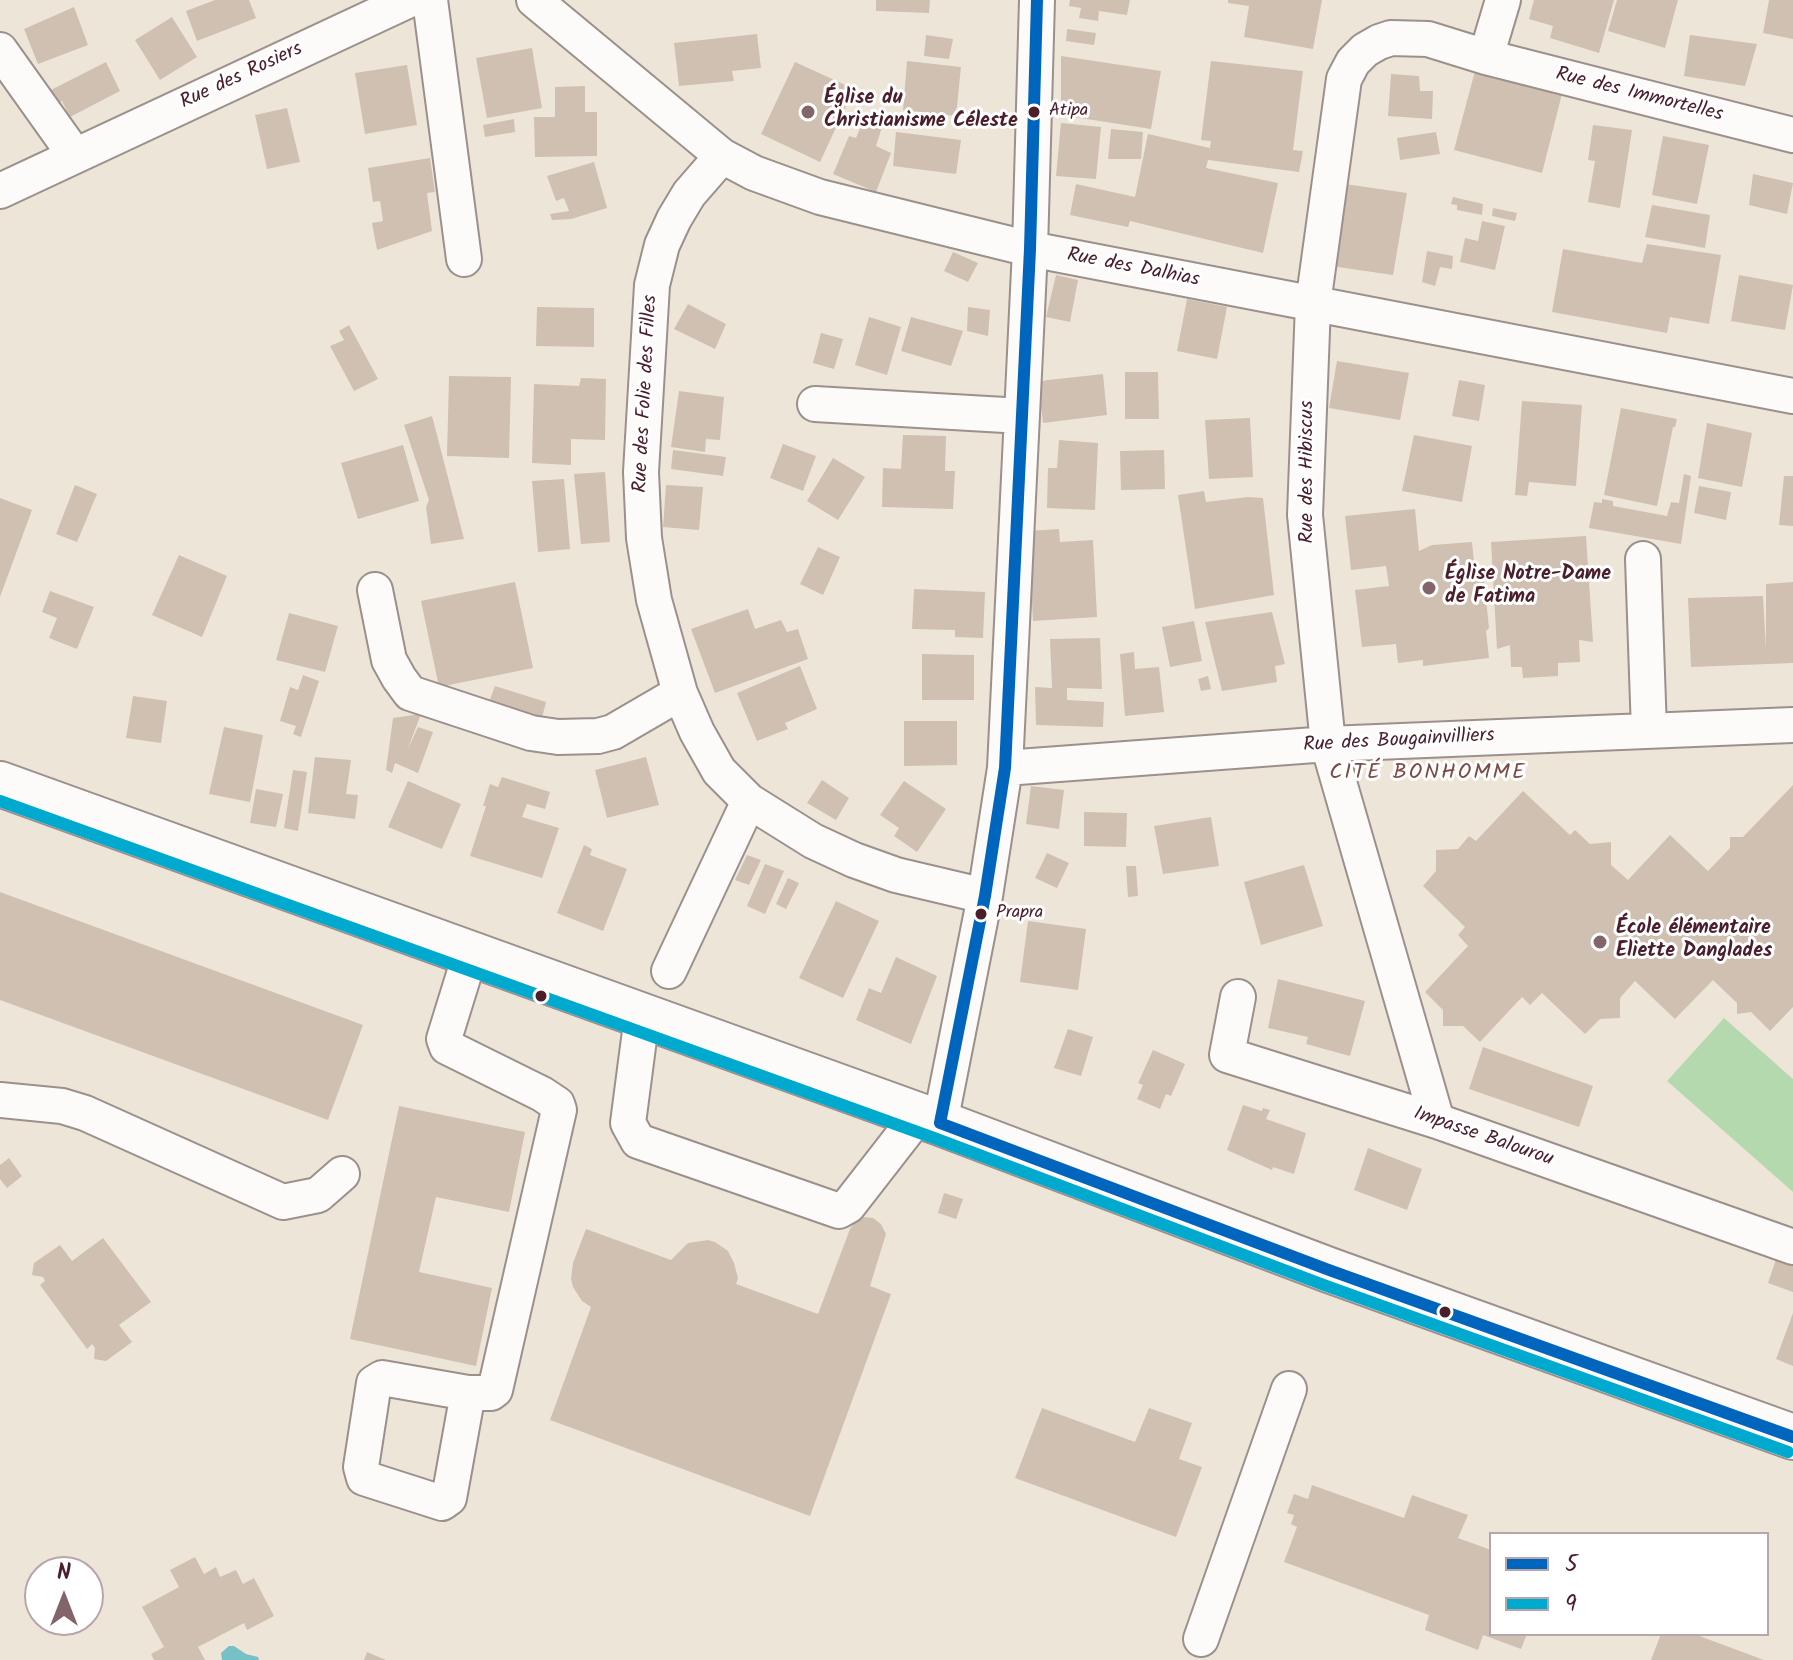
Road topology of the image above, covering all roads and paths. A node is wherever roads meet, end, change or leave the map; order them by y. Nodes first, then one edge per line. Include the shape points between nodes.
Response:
1 (409, 0) edge
2 (430, 0) edge
3 (534, 0) edge
4 (1037, 0) edge
5 (1503, 0) edge
6 (0, 50) edge
7 (1486, 57) junction
8 (1793, 135) edge
9 (74, 154) junction
10 (722, 156) junction
11 (0, 191) edge
12 (1030, 249) junction
13 (464, 259) dead end
14 (1313, 304) junction
15 (1793, 396) edge
16 (815, 404) dead end
17 (1022, 416) junction
18 (1643, 559) dead end
19 (375, 590) dead end
20 (680, 693) junction
21 (1793, 725) edge
22 (1649, 731) junction
23 (1328, 744) junction
24 (1005, 768) junction
25 (0, 784) edge
26 (749, 801) junction
27 (985, 896) junction
28 (470, 955) junction
29 (669, 971) dead end
30 (1238, 997) dead end
31 (642, 1016) junction
32 (0, 1100) edge
33 (929, 1120) junction
34 (1437, 1121) junction
35 (342, 1174) dead end
36 (1793, 1247) edge
37 (1289, 1389) dead end
38 (468, 1393) dead end
39 (1793, 1437) edge
40 (1201, 1639) dead end

1 - 9 street, Rue des Rosiers
2 - 13 street
3 - 10 street, Rue des Dalhias
4 - 12 street
5 - 7 street
6 - 9 street
7 - 8 street, Rue des Immortelles
7 - 14 street, Rue des Hibiscus via 1405,37 1379,42 1353,62 1344,79
9 - 11 street, Rue des Rosiers
10 - 12 street, Rue des Dalhias via 820,197
10 - 20 street, Rue des Folie des Filles via 674,219 652,285 641,472 644,538 654,600
12 - 14 street, Rue des Dalhias
12 - 17 street
14 - 15 street, Rue des Dalhias
14 - 23 street, Rue des Hibiscus via 1305,515
16 - 17 street
17 - 24 street
18 - 22 street
19 - 20 street via 389,660 410,693 558,737 613,732
20 - 26 street, Rue des Folie des Filles via 719,771
21 - 22 street, Rue des Bougainvilliers
22 - 23 street, Rue des Bougainvilliers
23 - 24 street, Rue des Bougainvilliers
23 - 34 street, Rue des Hibiscus
24 - 27 street
25 - 28 main road
26 - 27 street, Rue des Folie des Filles via 854,860
26 - 29 street
27 - 33 street
28 - 31 main road
28 - 38 street via 444,1039 447,1047 542,1094 559,1110 495,1390
30 - 34 street, Impasse Balourou via 1227,1055
31 - 33 main road
31 - 33 street via 628,1123 638,1141 839,1211
32 - 35 street via 85,1113 283,1202 318,1195
33 - 39 main road
34 - 36 street, Impasse Balourou
37 - 40 street

